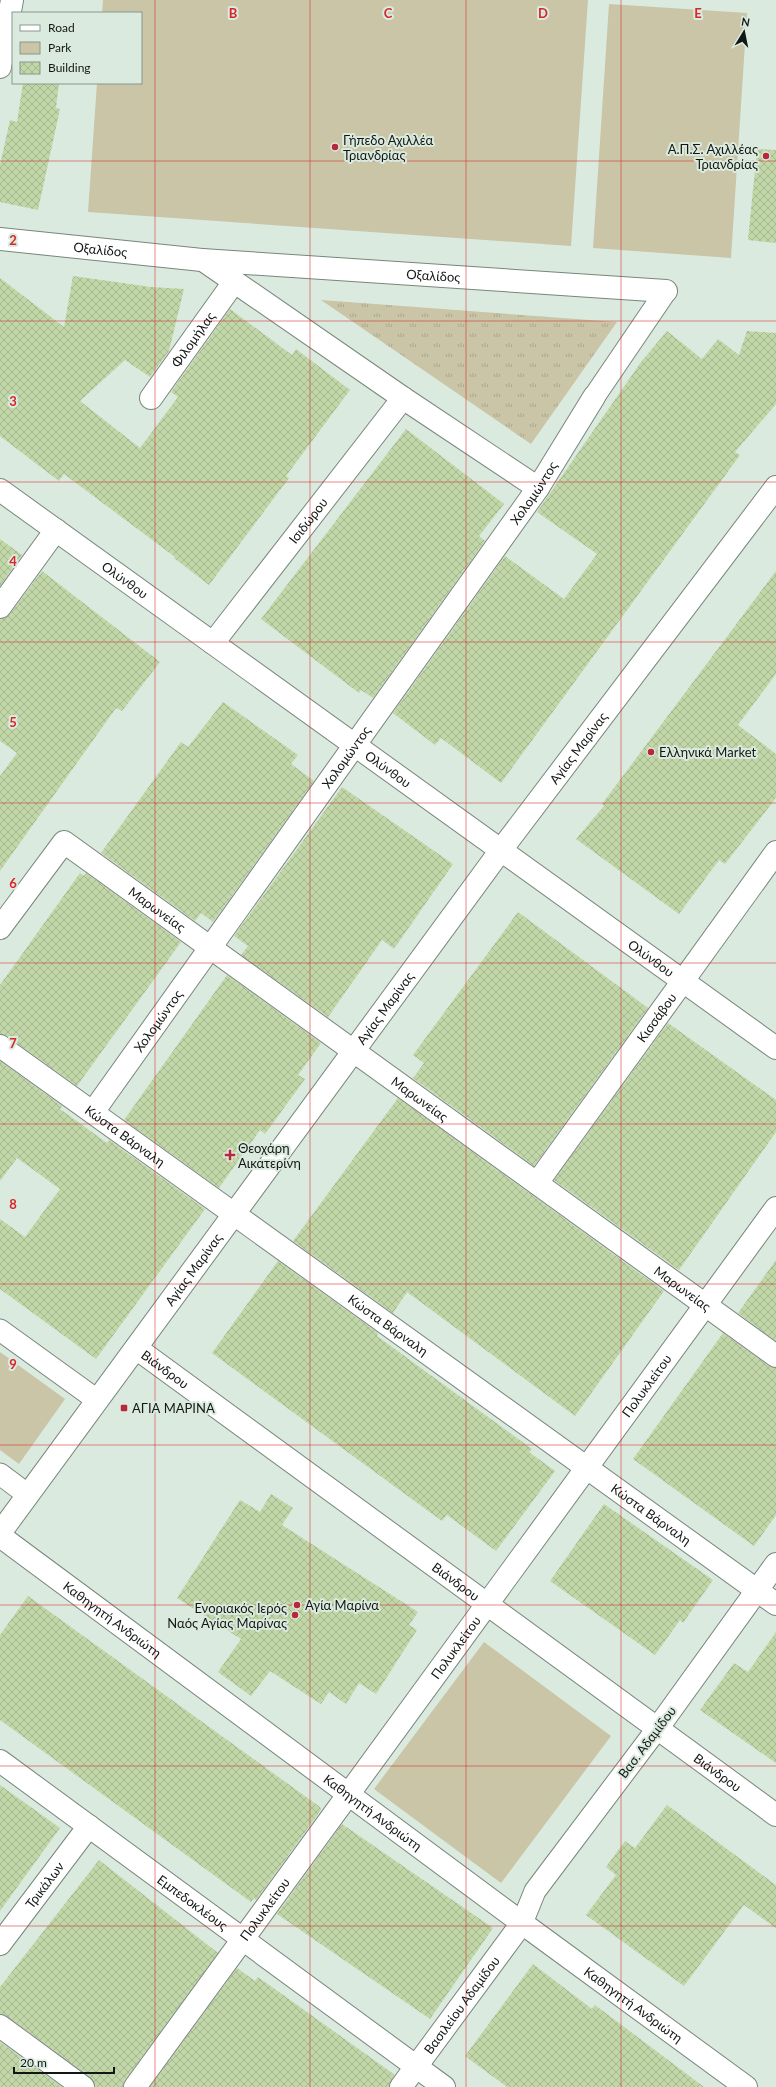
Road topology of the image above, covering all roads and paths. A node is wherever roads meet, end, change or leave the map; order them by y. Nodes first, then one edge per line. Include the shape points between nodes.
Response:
1 (12, 0) edge
2 (0, 67) edge
3 (0, 239) edge
4 (202, 260) junction
5 (234, 282) junction
6 (666, 291) joint
7 (594, 397) joint
8 (151, 398) dead end
9 (403, 398) junction
10 (776, 487) edge
11 (538, 488) junction
12 (0, 490) edge
13 (56, 530) junction
14 (0, 608) edge
15 (213, 643) junction
16 (354, 745) junction
17 (501, 850) junction
18 (776, 852) edge
19 (0, 928) edge
20 (210, 948) junction
21 (683, 981) junction
22 (0, 1046) edge
23 (776, 1048) edge
24 (354, 1051) junction
25 (92, 1112) junction
26 (537, 1184) junction
27 (776, 1208) edge
28 (234, 1214) junction
29 (706, 1305) junction
30 (0, 1330) edge
31 (136, 1348) junction
32 (776, 1356) edge
33 (97, 1400) junction
34 (586, 1467) junction
35 (0, 1474) edge
36 (28, 1495) junction
37 (0, 1534) edge
38 (776, 1564) edge
39 (757, 1590) junction
40 (487, 1603) junction
41 (776, 1604) edge
42 (657, 1729) junction
43 (0, 1761) edge
44 (348, 1794) junction
45 (776, 1815) edge
46 (89, 1826) junction
47 (522, 1923) junction
48 (243, 1939) junction
49 (0, 1944) edge
50 (0, 2026) edge
51 (416, 2066) junction
52 (83, 2087) edge
53 (135, 2087) edge
54 (401, 2087) edge
55 (444, 2087) edge
56 (746, 2087) edge

1 - 2 street
3 - 4 street, Οξαλίδος
4 - 5 street, Οξαλίδος
4 - 6 street, Οξαλίδος
5 - 8 street, Φιλομήλας
5 - 9 street, Οξαλίδος
6 - 7 street
7 - 11 street, Χολομώντος
9 - 11 street, Οξαλίδος
9 - 15 street, Ισιδώρου
10 - 17 street, Αγίας Μαρίνας
11 - 16 street, Χολομώντος
12 - 13 street, Ολύνθου
13 - 14 street
13 - 15 street, Ολύνθου
15 - 16 street, Ολύνθου
16 - 17 street, Ολύνθου
16 - 20 street, Χολομώντος
17 - 21 street, Ολύνθου
17 - 24 street, Αγίας Μαρίνας
18 - 21 street, Κισσάβου
19 - 20 street, Μαρωνείας via 64,842
20 - 24 street, Μαρωνείας
20 - 25 street, Χολομώντος
21 - 23 street, Ολύνθου
21 - 26 street, Κισσάβου
22 - 25 street, Κώστα Βάρναλη
24 - 26 street, Μαρωνείας
24 - 28 street, Αγίας Μαρίνας
25 - 28 street, Κώστα Βάρναλη
26 - 29 street, Μαρωνείας
27 - 29 street, Πολυκλείτου
28 - 31 street, Αγίας Μαρίνας
28 - 34 street, Κώστα Βάρναλη
29 - 32 street, Μαρωνείας
29 - 34 street, Πολυκλείτου
30 - 33 street
31 - 33 street, Αγίας Μαρίνας
31 - 40 street, Βιάνδρου
33 - 36 street, Αγίας Μαρίνας
34 - 39 street, Κώστα Βάρναλη
34 - 40 street, Πολυκλείτου
35 - 36 street
36 - 37 street, Αγίας Μαρίνας
37 - 44 street, Καθηγητή Ανδριώτη
38 - 39 street, Βασ. Αδαμίδου
39 - 41 street, Κώστα Βάρναλη
39 - 42 street, Βασ. Αδαμίδου
40 - 42 street, Βιάνδρου
40 - 44 street, Πολυκλείτου
42 - 45 street, Βιάνδρου
42 - 47 street, Βασ. Αδαμίδου via 535,1890
43 - 46 street, Εμπεδοκλέους
44 - 47 street, Καθηγητή Ανδριώτη
44 - 48 street, Πολυκλείτου
46 - 48 street, Εμπεδοκλέους
46 - 49 street, Τρικάλων
47 - 51 street, Βασιλείου Αδαμίδου
47 - 56 street, Καθηγητή Ανδριώτη
48 - 51 street, Εμπεδοκλέους
48 - 53 street, Πολυκλείτου
50 - 52 street
51 - 54 street, Βασιλείου Αδαμίδου
51 - 55 street, Εμπεδοκλέους

